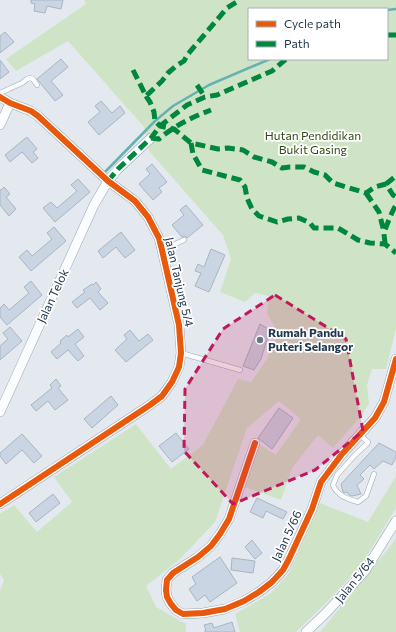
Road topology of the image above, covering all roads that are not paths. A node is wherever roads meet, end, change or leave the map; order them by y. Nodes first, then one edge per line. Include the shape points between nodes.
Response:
1 (37, 85) dead end
2 (0, 93) edge
3 (0, 97) edge
4 (10, 103) junction
5 (0, 124) edge
6 (151, 138) dead end
7 (108, 181) junction
8 (184, 240) dead end
9 (162, 250) junction
10 (181, 353) junction
11 (396, 363) edge
12 (240, 370) dead end
13 (0, 412) edge
14 (360, 435) junction
15 (255, 443) dead end
16 (374, 474) dead end
17 (0, 504) edge
18 (396, 521) edge
19 (306, 632) edge

1 - 2 lane via 30,78
3 - 4 street, Jalan Tanjung 5/4
4 - 5 street
4 - 7 street, Jalan Tanjung 5/4 via 38,116
6 - 7 street, Jalan Telok
7 - 9 street, Jalan Tanjung 5/4 via 135,201 148,217
7 - 13 street, Jalan Telok via 94,205
8 - 9 lane
9 - 10 street, Jalan Tanjung 5/4 via 179,325
10 - 12 lane
10 - 17 street, Jalan Tanjung 5/4 via 172,382 162,396
11 - 14 street, Jalan 5/66 via 384,402 375,418
14 - 15 street, Jalan 5/66 via 321,482 312,509 289,559 272,582 244,601 225,608 183,614 171,604 166,590 167,580 207,550 220,534 228,519
14 - 16 lane via 368,444 337,475 333,485 344,497 358,502 366,496
18 - 19 street, Jalan 5/64 via 365,571

